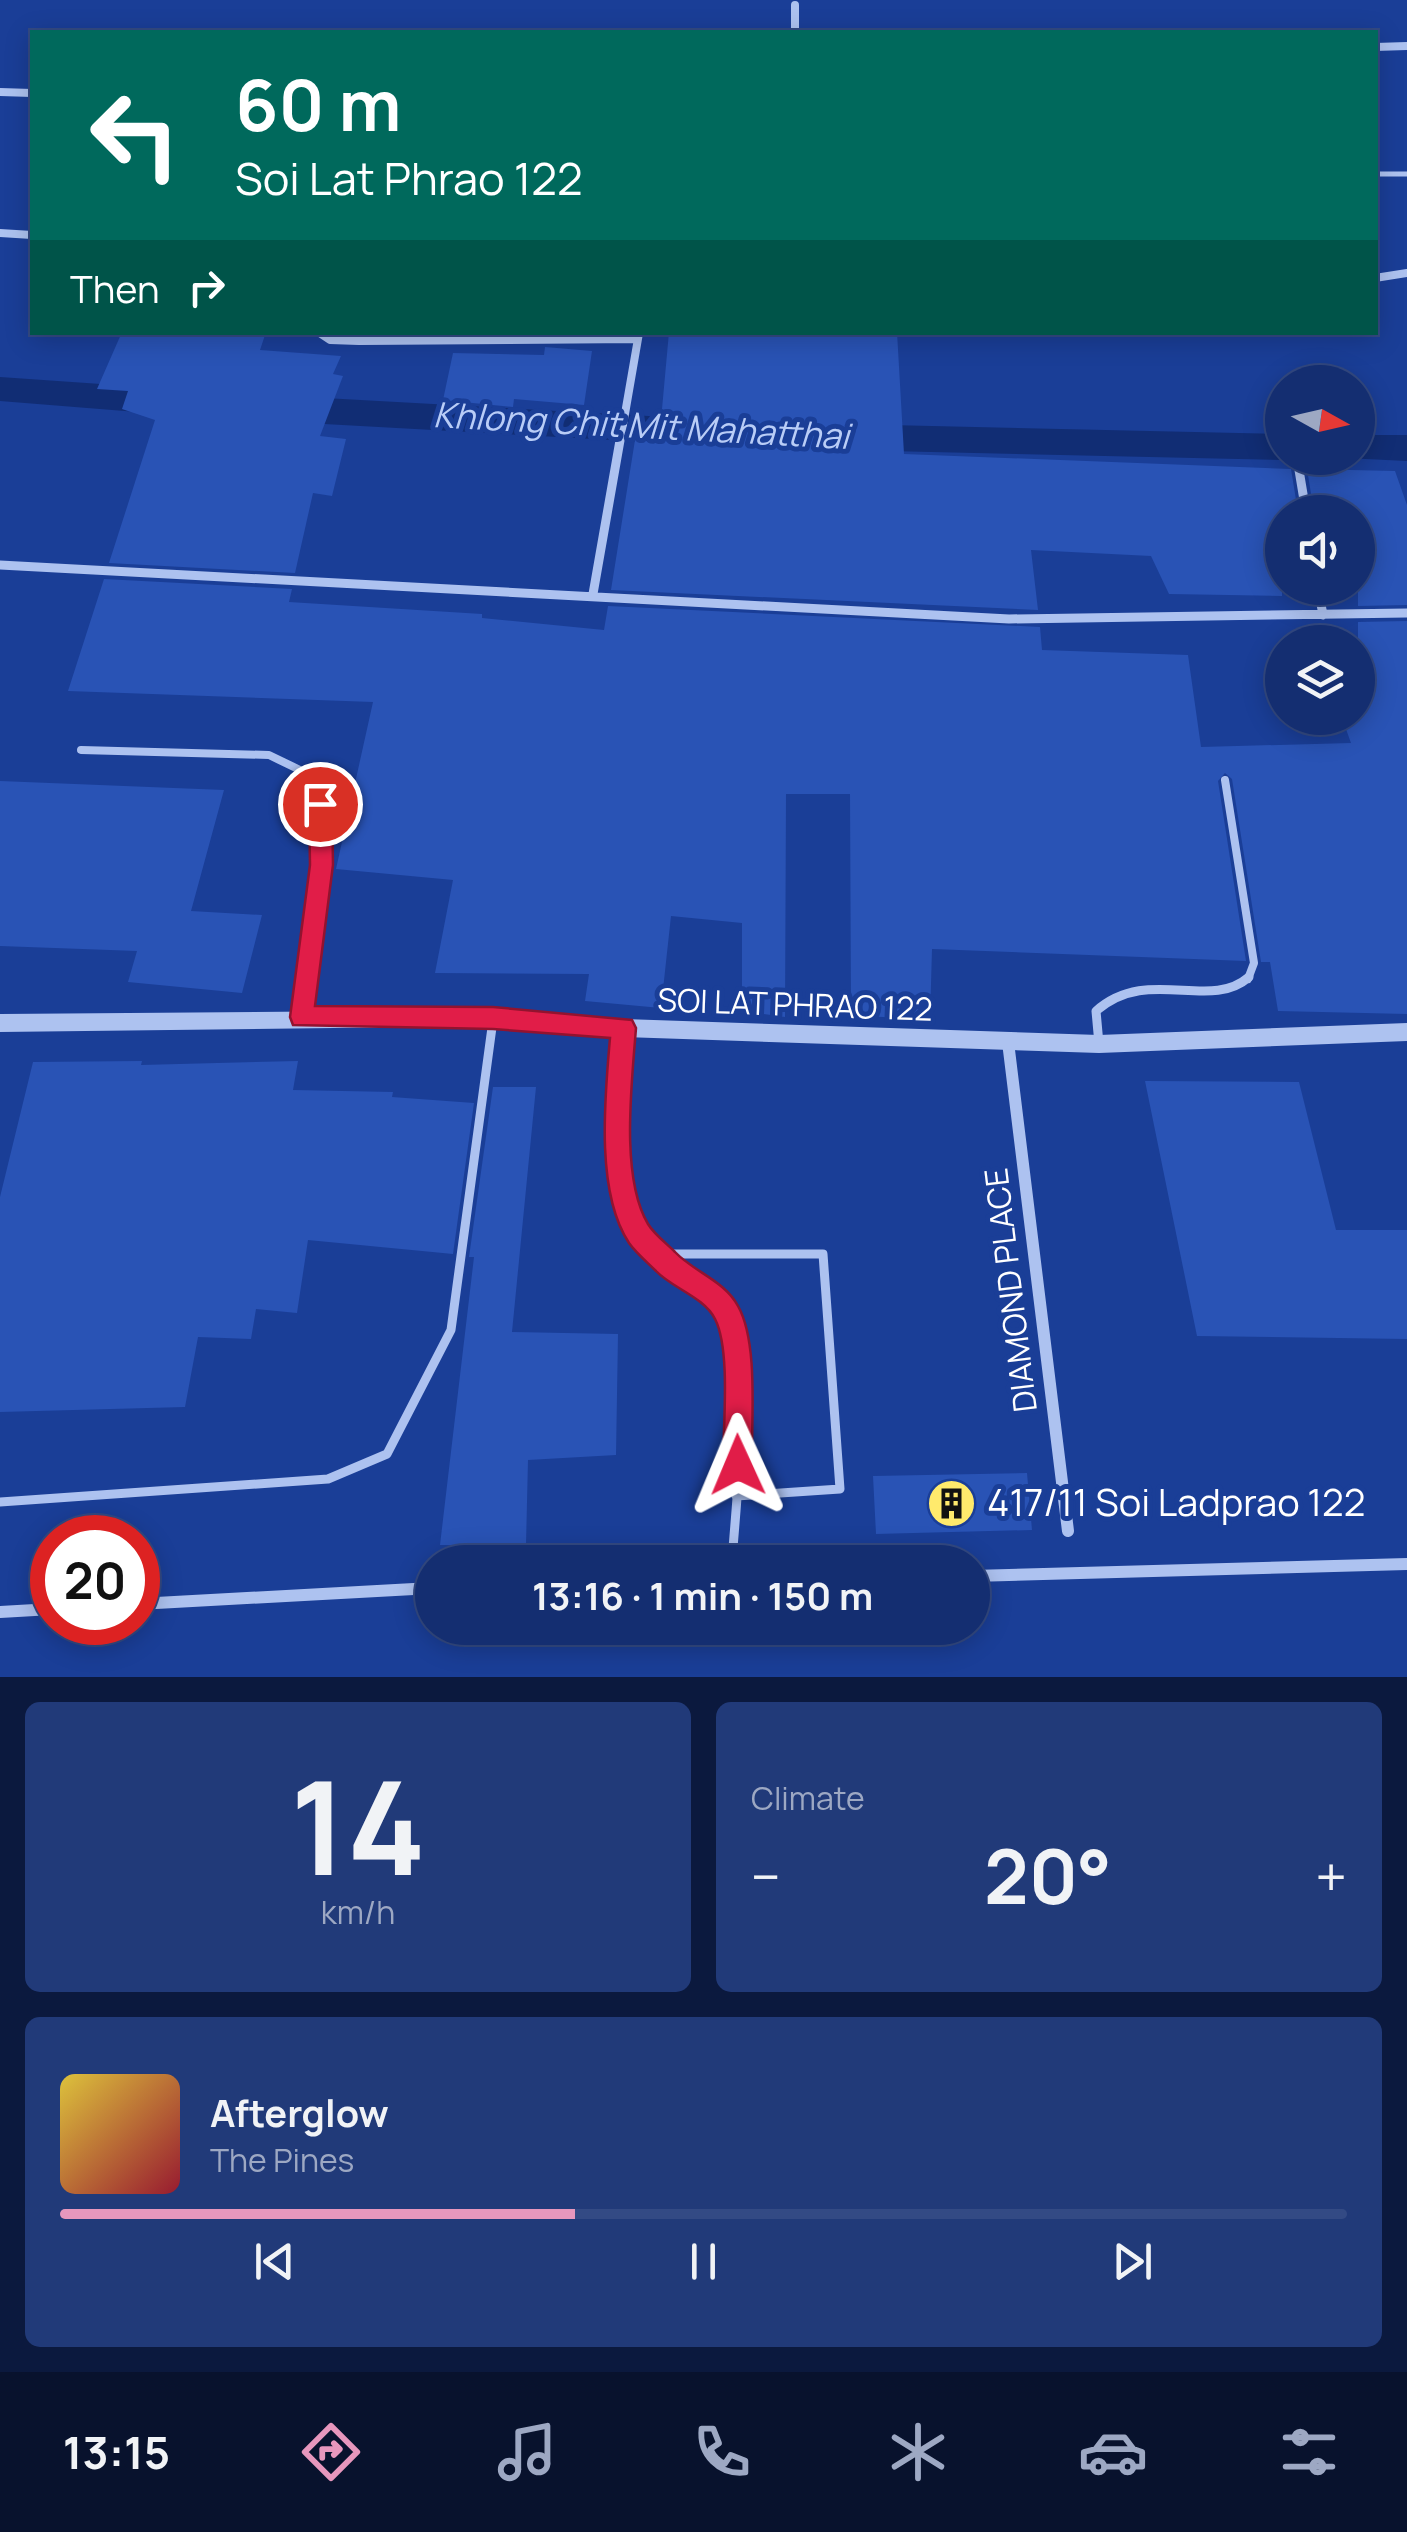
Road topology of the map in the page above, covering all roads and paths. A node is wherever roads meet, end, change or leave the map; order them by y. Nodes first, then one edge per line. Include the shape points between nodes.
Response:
1 (795, 5) dead end
2 (795, 30) edge
3 (1407, 43) edge
4 (1378, 47) edge
5 (0, 92) edge
6 (30, 92) edge
7 (1378, 174) edge
8 (1407, 174) edge
9 (0, 233) edge
10 (30, 235) edge
11 (1407, 273) edge
12 (1378, 278) edge
13 (322, 335) edge
14 (639, 336) edge
15 (0, 565) edge
16 (593, 594) junction
17 (1321, 605) edge
18 (1407, 613) edge
19 (1323, 614) junction
20 (81, 750) dead end
21 (1225, 780) dead end
22 (302, 1017) junction
23 (493, 1018) junction
24 (0, 1022) edge
25 (624, 1028) junction
26 (1407, 1032) edge
27 (1008, 1042) junction
28 (1100, 1044) junction
29 (659, 1254) junction
30 (736, 1496) junction
31 (0, 1502) edge
32 (1068, 1531) dead end
33 (733, 1545) edge
34 (1407, 1564) edge
35 (990, 1576) edge
36 (415, 1589) edge
37 (160, 1603) edge
38 (30, 1610) edge
39 (0, 1612) edge

1 - 2 street
3 - 4 street
5 - 6 street
7 - 8 lane
9 - 10 street
11 - 12 street
13 - 14 street via 359,341
14 - 16 street
15 - 16 street
16 - 19 street via 1010,620
17 - 19 street
18 - 19 street
20 - 22 lane via 269,755 302,771 320,804 322,865
21 - 28 lane via 1254,963 1248,980 1231,990 1131,987 1110,994 1096,1011
22 - 23 street, SOI LAT PHRAO 122
22 - 24 street, SOI LAT PHRAO 122
23 - 25 street, SOI LAT PHRAO 122
23 - 31 lane via 451,1330 387,1454 328,1480
25 - 27 street, SOI LAT PHRAO 122
25 - 29 lane via 617,1108 624,1193 638,1233
26 - 28 street, SOI LAT PHRAO 122
27 - 28 street, SOI LAT PHRAO 122
27 - 32 street, DIAMOND PLACE
29 - 30 lane via 728,1312 736,1357
29 - 30 lane via 823,1254 840,1490
30 - 33 lane
34 - 35 street
36 - 37 street
38 - 39 street

